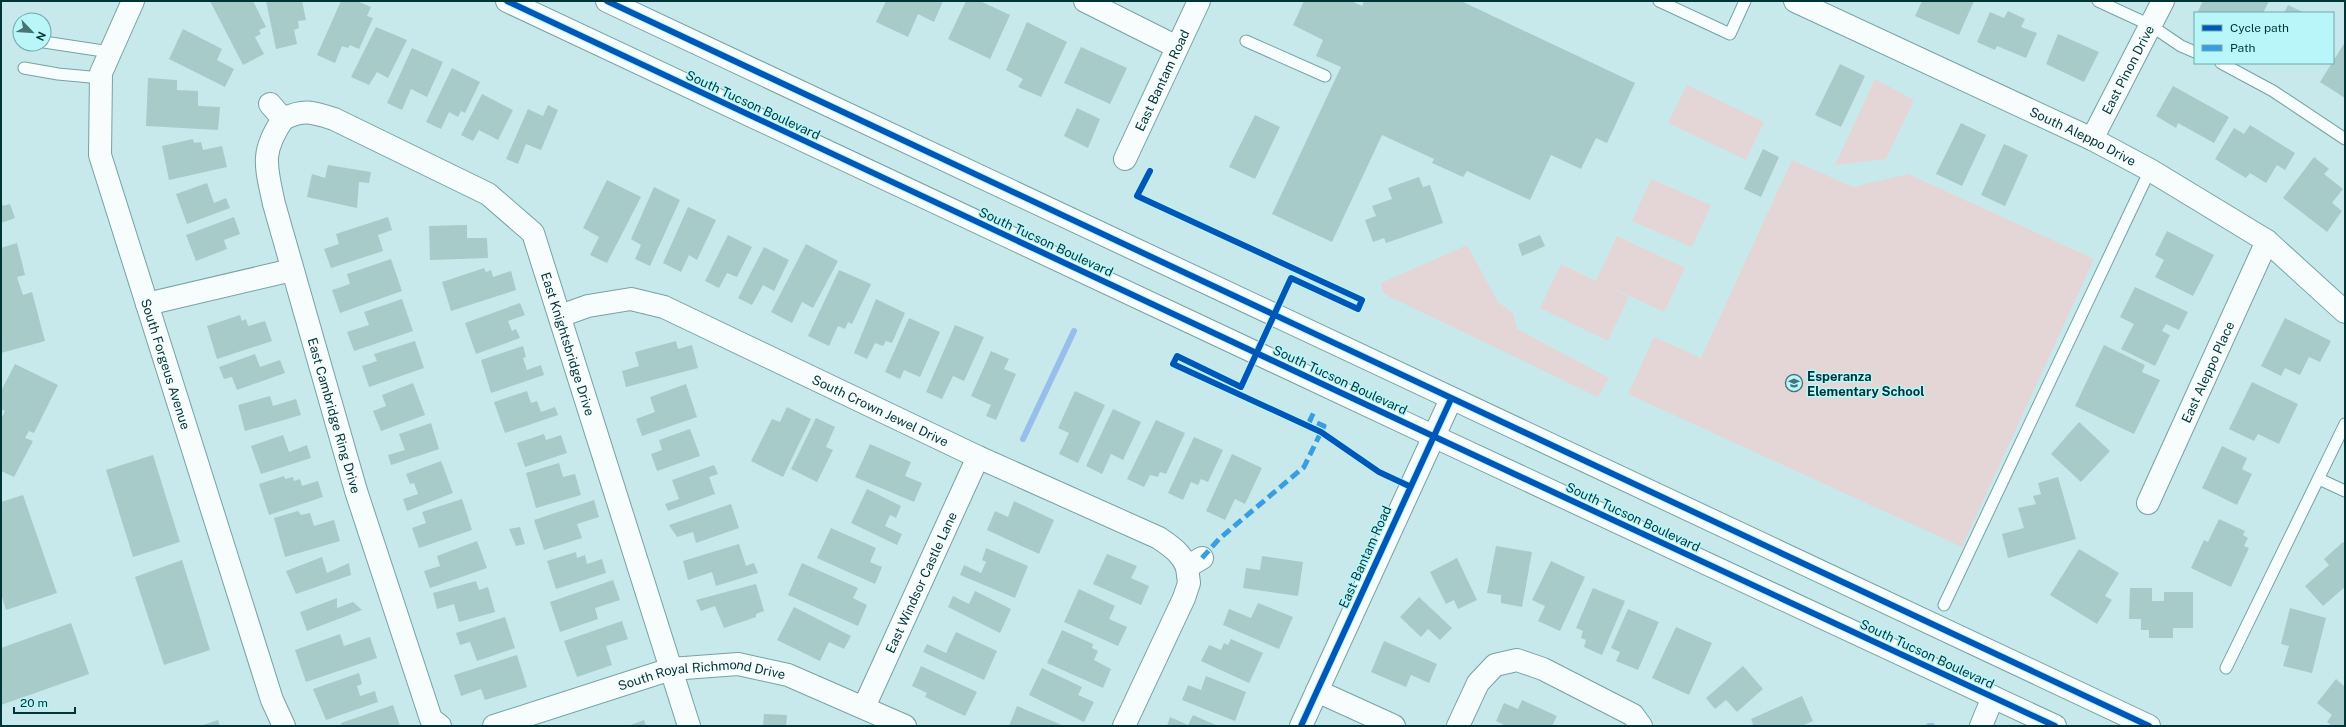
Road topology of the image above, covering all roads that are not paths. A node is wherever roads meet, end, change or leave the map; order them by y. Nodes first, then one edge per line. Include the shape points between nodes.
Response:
1 (133, 1) edge
2 (507, 1) edge
3 (607, 1) edge
4 (1084, 1) edge
5 (1199, 1) edge
6 (1659, 1) edge
7 (1745, 1) edge
8 (1795, 1) edge
9 (2098, 1) edge
10 (2163, 1) edge
11 (2150, 25) junction
12 (1246, 41) dead end
13 (52, 43) edge
14 (1177, 47) junction
15 (110, 52) junction
16 (2194, 52) edge
17 (2223, 64) edge
18 (24, 68) dead end
19 (1325, 76) dead end
20 (101, 78) junction
21 (277, 111) joint
22 (2092, 139) junction
23 (2345, 140) edge
24 (1124, 159) dead end
25 (2150, 170) junction
26 (2267, 241) junction
27 (292, 270) junction
28 (147, 304) junction
29 (2345, 312) edge
30 (560, 316) junction
31 (1451, 399) junction
32 (2345, 424) edge
33 (1433, 436) junction
34 (978, 457) junction
35 (2320, 479) junction
36 (2345, 491) edge
37 (2148, 503) dead end
38 (1944, 605) dead end
39 (2226, 668) dead end
40 (671, 669) junction
41 (1317, 691) junction
42 (1993, 697) junction
43 (864, 707) junction
44 (284, 726) edge
45 (440, 726) edge
46 (494, 726) edge
47 (689, 726) edge
48 (905, 726) edge
49 (1124, 726) edge
50 (1301, 726) edge
51 (1394, 726) edge
52 (1458, 726) edge
53 (1641, 726) edge
54 (1981, 726) edge
55 (2055, 726) edge
56 (2149, 726) edge

1 - 15 street, South Forgeus Avenue
2 - 33 street, South Tucson Boulevard
3 - 31 street
4 - 14 street
5 - 14 street, East Bantam Road
6 - 7 lane via 1730,34
8 - 22 street, South Aleppo Drive
9 - 11 lane
10 - 11 street, East Pinon Drive
11 - 16 lane
11 - 22 street, East Pinon Drive
12 - 19 lane
13 - 15 lane
14 - 24 street, East Bantam Road
15 - 20 street, South Forgeus Avenue
17 - 23 lane via 2273,91
18 - 20 lane
20 - 28 street, South Forgeus Avenue via 100,155
21 - 27 street, East Cambridge Ring Drive via 266,158 274,204
21 - 30 street, East Knightsbridge Drive via 307,111 334,120 488,194 533,234
22 - 25 street, South Aleppo Drive
25 - 26 street, South Aleppo Drive
25 - 38 lane
26 - 29 street, South Aleppo Drive
26 - 37 street, East Aleppo Place
27 - 28 street
27 - 45 street, East Cambridge Ring Drive via 356,491 431,719
28 - 44 street, South Forgeus Avenue via 272,700
30 - 34 street, South Crown Jewel Drive via 588,306 631,299 664,307
30 - 40 street, East Knightsbridge Drive
31 - 33 street, East Bantam Road
31 - 56 street
32 - 35 lane
33 - 41 street, East Bantam Road
33 - 42 street, South Tucson Boulevard
34 - 43 street, East Windsor Castle Lane
34 - 49 street, South Crown Jewel Drive via 1159,538 1195,563 1184,598
35 - 36 lane
35 - 39 lane
40 - 43 street, South Royal Richmond Drive via 738,664 788,676
40 - 46 street, South Royal Richmond Drive
40 - 47 street, East Knightsbridge Drive
41 - 50 street, East Bantam Road
41 - 51 street
42 - 54 street
42 - 55 street, South Tucson Boulevard
43 - 48 street, South Royal Richmond Drive
52 - 53 street via 1478,683 1496,658 1517,660 1543,669 1633,715

